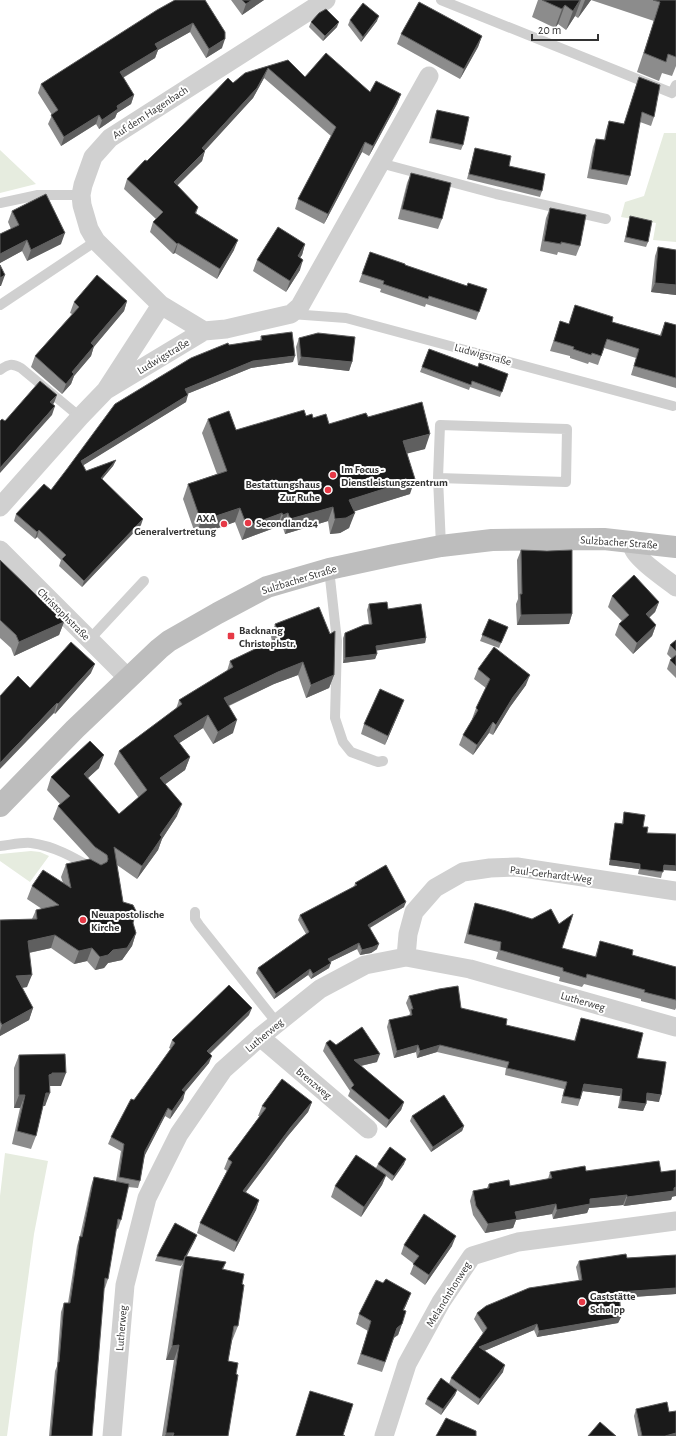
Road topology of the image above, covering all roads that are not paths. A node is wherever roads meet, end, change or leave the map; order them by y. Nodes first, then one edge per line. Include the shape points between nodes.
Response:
1 (326, 0) edge
2 (441, 0) edge
3 (429, 76) dead end
4 (676, 86) edge
5 (380, 163) junction
6 (81, 195) junction
7 (0, 203) edge
8 (606, 219) dead end
9 (96, 241) junction
10 (0, 305) edge
11 (161, 306) junction
12 (291, 314) junction
13 (204, 331) junction
14 (0, 370) edge
15 (106, 390) junction
16 (673, 406) dead end
17 (80, 417) junction
18 (438, 478) junction
19 (0, 507) edge
20 (634, 542) junction
21 (441, 546) junction
22 (676, 547) edge
23 (0, 550) edge
24 (329, 568) junction
25 (143, 581) dead end
26 (676, 587) edge
27 (90, 639) junction
28 (128, 678) junction
29 (383, 761) dead end
30 (0, 806) edge
31 (0, 846) edge
32 (97, 871) edge
33 (676, 891) edge
34 (195, 912) dead end
35 (406, 957) junction
36 (277, 1023) junction
37 (676, 1027) edge
38 (260, 1037) junction
39 (368, 1129) dead end
40 (676, 1221) edge
41 (112, 1436) edge
42 (384, 1436) edge

1 - 6 street, Auf dem Hagenbach via 110,138 93,157
2 - 4 lane via 672,93
3 - 5 street
5 - 8 lane via 496,194
5 - 12 street via 300,306
6 - 7 lane via 38,195
6 - 9 street, Auf dem Hagenbach via 89,229
9 - 10 lane
9 - 11 street, Auf dem Hagenbach
11 - 13 street, Auf dem Hagenbach
11 - 15 street, Ludwigstraße
12 - 13 street, Ludwigstraße via 226,329
12 - 16 lane, Ludwigstraße via 346,318
13 - 15 street, Ludwigstraße
14 - 17 lane via 13,364 21,368
15 - 17 street, Ludwigstraße
17 - 19 street, Ludwigstraße
18 - 18 lane via 566,482 567,429 440,425
18 - 21 lane
20 - 21 street, Sulzbacher Straße via 604,539 492,540
20 - 22 street, Sulzbacher Straße
20 - 26 street via 633,549 637,555
21 - 24 street, Sulzbacher Straße
23 - 27 street, Christophstraße
24 - 28 street, Sulzbacher Straße via 267,587 218,613 159,648
24 - 29 lane via 337,641 335,718 343,742 351,752 378,762
25 - 27 lane
27 - 28 street, Christophstraße
28 - 30 street, Sulzbacher Straße via 74,729
31 - 32 lane via 31,843 48,847 67,853
33 - 35 street, Paul-Gerhardt-Weg via 517,868 463,872 435,888 414,912 408,934
34 - 36 lane via 195,919 199,925
35 - 36 street, Lutherweg via 365,965 326,985
35 - 37 street, Lutherweg via 470,969
36 - 38 street, Lutherweg
38 - 39 street, Brenzweg
38 - 41 street, Lutherweg via 224,1070 210,1089 179,1134 147,1198 125,1285
40 - 42 street, Melanchthonweg via 518,1242 472,1256 440,1302 407,1364

